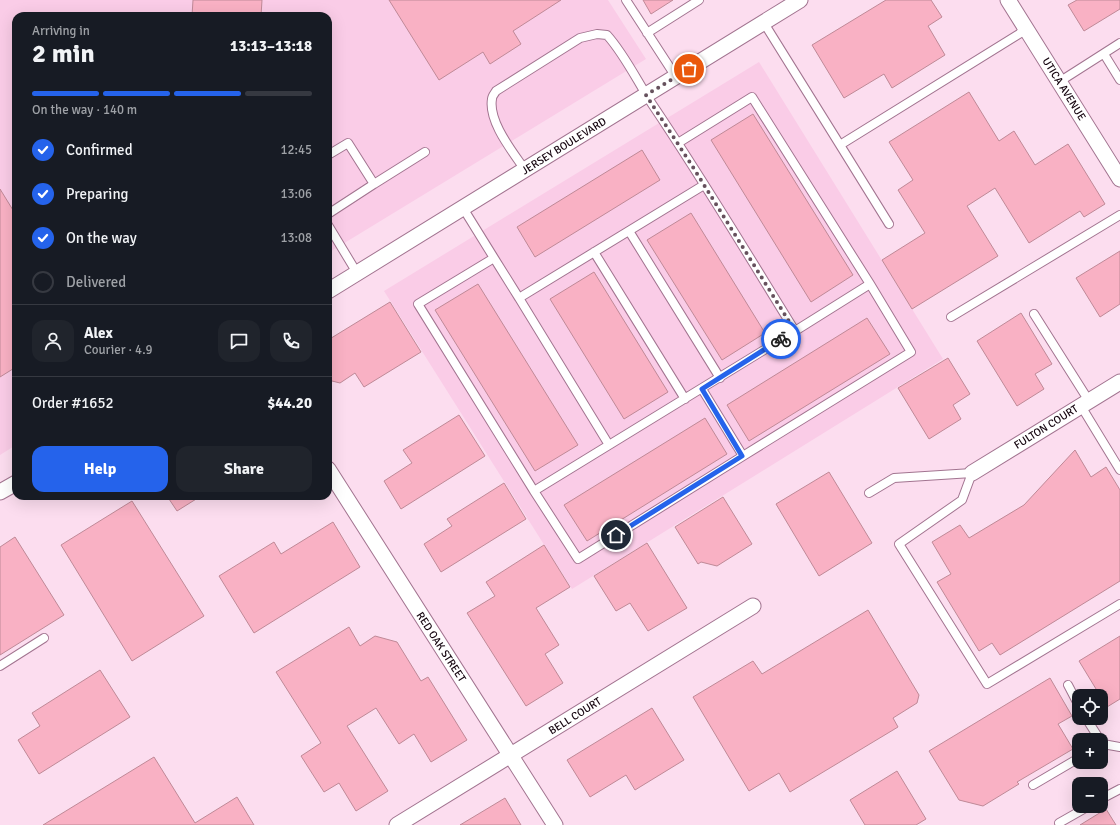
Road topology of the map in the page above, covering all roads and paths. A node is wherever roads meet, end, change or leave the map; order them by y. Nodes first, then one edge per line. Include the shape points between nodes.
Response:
1 (626, 0) edge
2 (699, 0) edge
3 (800, 0) edge
4 (1008, 0) edge
5 (764, 23) junction
6 (1026, 29) junction
7 (647, 33) junction
8 (1120, 43) edge
9 (1104, 54) junction
10 (676, 77) junction
11 (1120, 80) edge
12 (1059, 82) junction
13 (646, 95) junction
14 (678, 143) junction
15 (840, 145) junction
16 (425, 152) dead end
17 (332, 153) edge
18 (524, 170) junction
19 (1118, 172) edge
20 (374, 184) junction
21 (704, 184) junction
22 (463, 208) junction
23 (332, 211) edge
24 (1120, 215) edge
25 (889, 224) dead end
26 (629, 230) junction
27 (332, 232) edge
28 (594, 252) junction
29 (494, 258) junction
30 (357, 273) junction
31 (870, 284) junction
32 (332, 289) edge
33 (519, 298) junction
34 (1034, 314) dead end
35 (951, 318) dead end
36 (795, 331) junction
37 (720, 378) junction
38 (1120, 382) edge
39 (702, 389) junction
40 (685, 399) junction
41 (1085, 403) junction
42 (609, 445) junction
43 (742, 456) junction
44 (1120, 470) edge
45 (972, 473) junction
46 (332, 475) edge
47 (12, 485) edge
48 (534, 491) junction
49 (0, 492) edge
50 (869, 493) dead end
51 (1120, 604) edge
52 (753, 606) dead end
53 (44, 638) dead end
54 (0, 666) edge
55 (1068, 685) dead end
56 (1072, 693) edge
57 (1108, 744) edge
58 (1120, 747) edge
59 (511, 756) junction
60 (1072, 762) edge
61 (1033, 785) dead end
62 (1120, 789) edge
63 (1108, 795) edge
64 (1077, 813) edge
65 (1059, 823) dead end
66 (397, 825) edge
67 (555, 825) edge

1 - 7 lane
2 - 7 lane
3 - 5 street, JERSEY BOULEVARD
4 - 6 street, UTICA AVENUE
5 - 10 street, JERSEY BOULEVARD
5 - 15 lane
6 - 12 street, UTICA AVENUE
6 - 15 lane
7 - 10 lane
8 - 9 lane
9 - 11 lane
9 - 12 lane
10 - 13 street, JERSEY BOULEVARD
12 - 19 street, UTICA AVENUE
13 - 14 lane
13 - 18 street, JERSEY BOULEVARD
13 - 18 lane via 615,43 607,35 597,34 580,38 496,91 492,99 493,116
14 - 21 lane
14 - 31 lane via 752,97
15 - 25 lane
16 - 20 lane
17 - 20 lane via 348,143
18 - 22 street, JERSEY BOULEVARD
20 - 23 lane
21 - 26 lane
21 - 36 lane
22 - 29 lane
22 - 30 street, JERSEY BOULEVARD
24 - 35 lane
26 - 28 lane
26 - 37 lane
27 - 30 lane
28 - 33 lane
28 - 40 lane
29 - 33 lane
29 - 48 lane via 418,304
30 - 32 street, JERSEY BOULEVARD
31 - 36 lane
31 - 43 lane via 911,352
33 - 42 lane
34 - 41 lane
36 - 37 lane
37 - 39 lane
38 - 41 street, FULTON COURT
39 - 40 lane
39 - 43 lane
40 - 42 lane
41 - 44 lane
41 - 45 street, FULTON COURT
42 - 48 lane
43 - 48 lane via 578,559
45 - 50 lane via 894,478
45 - 51 lane via 962,500 899,544 987,684
46 - 59 street, RED OAK STREET
47 - 49 street
52 - 59 street, BELL COURT
53 - 54 lane
55 - 56 lane
57 - 58 lane
59 - 66 street, BELL COURT
59 - 67 street, RED OAK STREET
60 - 61 lane
62 - 63 lane
64 - 65 lane

